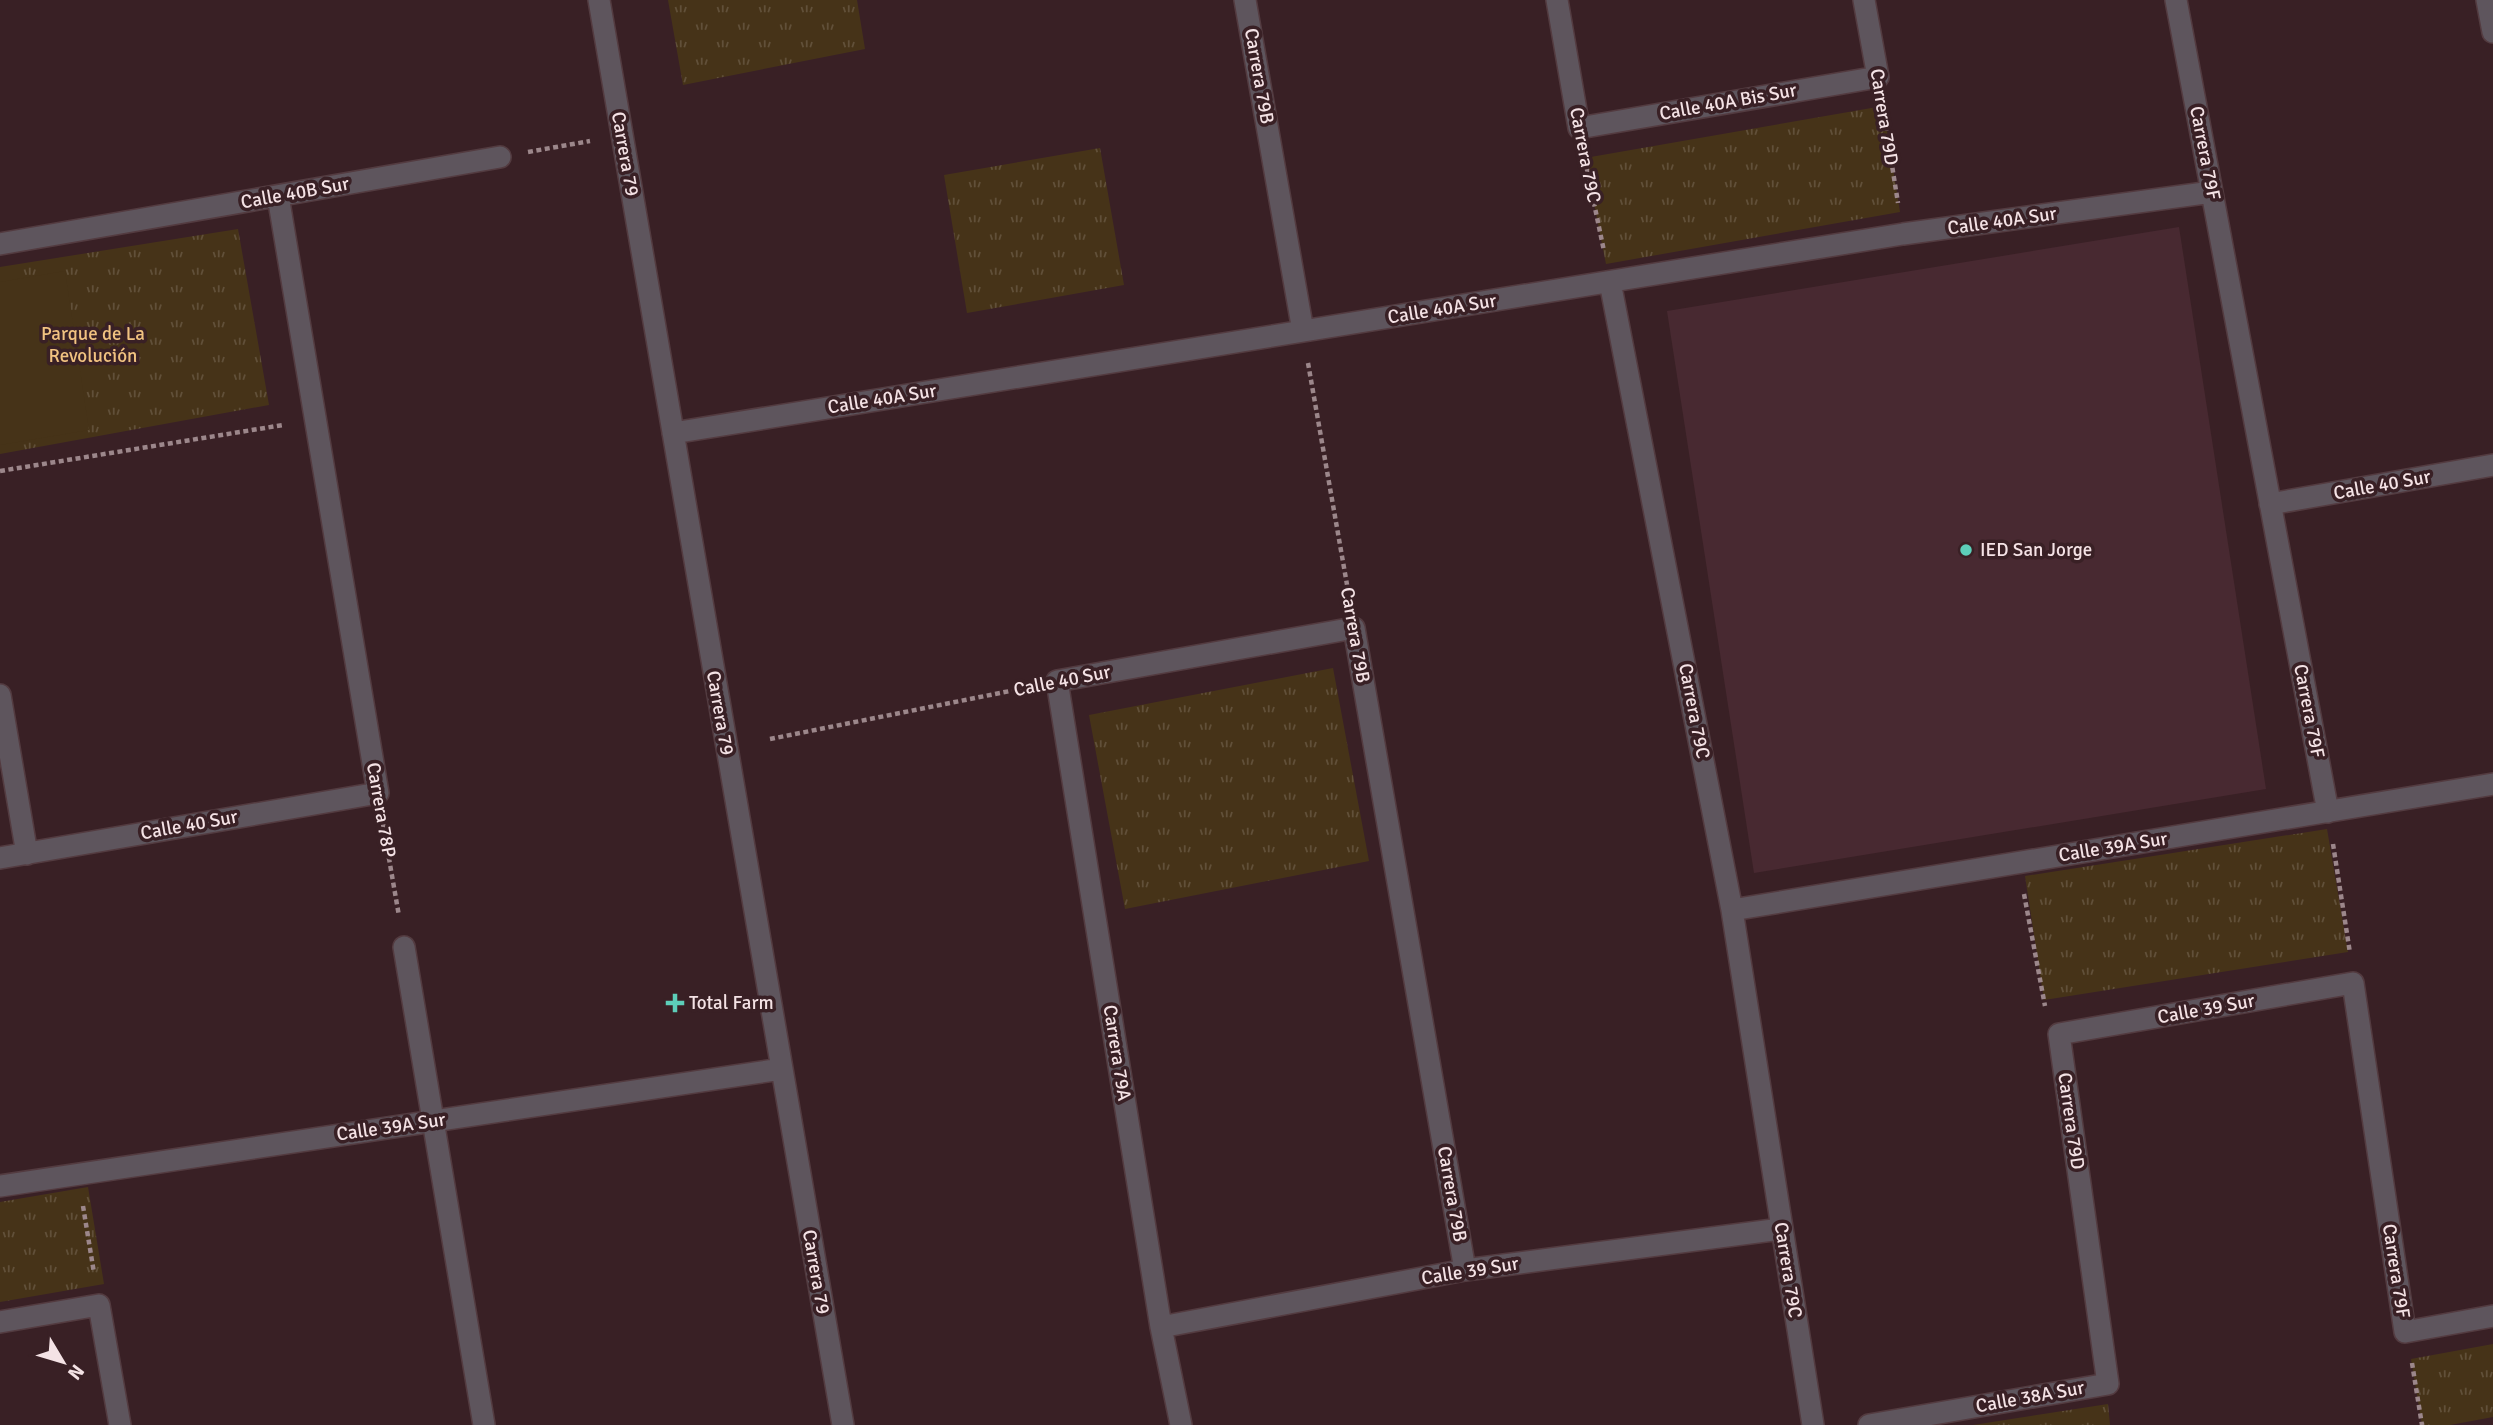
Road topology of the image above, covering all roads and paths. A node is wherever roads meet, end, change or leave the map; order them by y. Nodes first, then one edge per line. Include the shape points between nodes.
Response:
1 (599, 0) edge
2 (1245, 0) edge
3 (1557, 0) edge
4 (1864, 0) edge
5 (2176, 0) edge
6 (2487, 0) edge
7 (2493, 32) edge
8 (1878, 76) junction
9 (1579, 128) junction
10 (590, 141) dead end
11 (500, 157) joint
12 (2212, 192) junction
13 (278, 196) junction
14 (1903, 234) junction
15 (0, 244) edge
16 (1610, 282) junction
17 (1303, 331) junction
18 (315, 420) junction
19 (673, 433) junction
20 (2493, 465) edge
21 (0, 471) edge
22 (2270, 504) junction
23 (1354, 628) junction
24 (1057, 681) junction
25 (0, 695) edge
26 (770, 739) dead end
27 (2493, 784) edge
28 (378, 793) junction
29 (2328, 812) junction
30 (27, 854) junction
31 (0, 858) edge
32 (2019, 862) junction
33 (1732, 910) junction
34 (404, 947) joint
35 (2353, 983) junction
36 (2059, 1034) junction
37 (781, 1069) junction
38 (433, 1121) junction
39 (77, 1174) junction
40 (0, 1186) edge
41 (1781, 1230) junction
42 (1465, 1270) junction
43 (99, 1305) junction
44 (2493, 1316) edge
45 (0, 1322) edge
46 (1161, 1326) junction
47 (2405, 1332) junction
48 (2108, 1384) joint
49 (120, 1425) edge
50 (484, 1425) edge
51 (843, 1425) edge
52 (1181, 1425) edge
53 (1813, 1425) edge
54 (1869, 1425) edge
55 (2422, 1425) edge

1 - 19 street, Carrera 79
2 - 17 street, Carrera 79B
3 - 9 street, Carrera 79C
4 - 8 street, Carrera 79D
5 - 12 street, Carrera 79F
6 - 7 street
8 - 9 street, Calle 40A Bis Sur
8 - 14 path, Carrera 79D
9 - 16 path, Carrera 79C
10 - 11 path
11 - 13 street, Calle 40B Sur
12 - 14 street, Calle 40A Sur
12 - 22 street, Carrera 79F
13 - 15 street, Calle 40B Sur
13 - 18 street, Carrera 78P
14 - 16 street, Calle 40A Sur
16 - 17 street, Calle 40A Sur
16 - 33 street, Carrera 79C
17 - 19 street, Calle 40A Sur
17 - 23 path, Carrera 79B
18 - 21 path
18 - 28 street, Carrera 78P
19 - 37 street, Carrera 79
20 - 22 street, Calle 40 Sur
22 - 29 street, Carrera 79F
23 - 24 street, Calle 40 Sur
23 - 42 street, Carrera 79B
24 - 26 path, Calle 40 Sur
24 - 46 street, Carrera 79A
25 - 30 street
27 - 29 street, Calle 39A Sur
28 - 30 street, Calle 40 Sur
28 - 34 path, Carrera 78P
29 - 32 street, Calle 39A Sur
29 - 35 path
30 - 31 street, Calle 40 Sur
32 - 33 street, Calle 39A Sur
32 - 36 path via 2042,1001
33 - 41 street, Carrera 79C
34 - 38 street
35 - 36 street, Calle 39 Sur
35 - 47 street, Carrera 79F
36 - 48 street, Carrera 79D
37 - 38 street, Calle 39A Sur
37 - 51 street, Carrera 79
38 - 39 street, Calle 39A Sur
38 - 50 street
39 - 40 street, Calle 39A Sur
39 - 43 path
41 - 42 street, Calle 39 Sur
41 - 53 street, Carrera 79C
42 - 46 street, Calle 39 Sur
43 - 45 street
43 - 49 street
44 - 47 street
46 - 52 street, Carrera 79A
47 - 55 path, Carrera 79F
48 - 54 street, Calle 38A Sur

